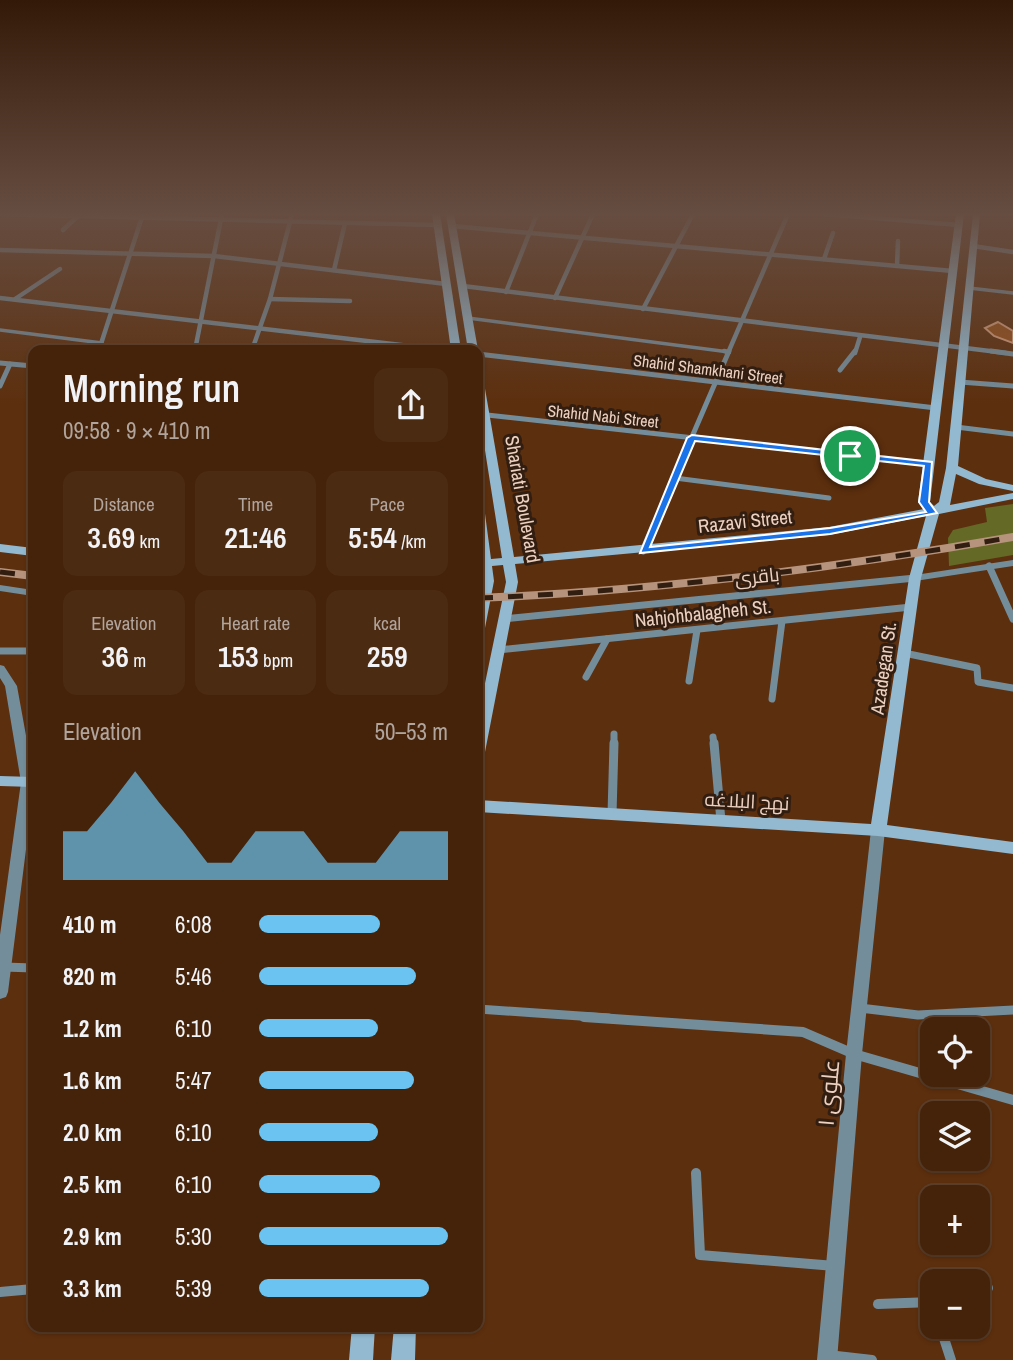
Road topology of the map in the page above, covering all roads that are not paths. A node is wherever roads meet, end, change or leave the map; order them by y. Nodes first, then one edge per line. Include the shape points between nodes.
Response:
1 (47, 277) edge
2 (123, 277) edge
3 (210, 277) edge
4 (276, 277) edge
5 (394, 277) edge
6 (445, 277) edge
7 (461, 277) edge
8 (512, 277) edge
9 (564, 277) edge
10 (660, 277) edge
11 (761, 277) edge
12 (952, 277) edge
13 (970, 277) edge
14 (446, 284) junction
15 (463, 286) junction
16 (969, 288) junction
17 (506, 292) junction
18 (1013, 293) edge
19 (0, 298) edge
20 (555, 298) junction
21 (15, 299) junction
22 (270, 299) junction
23 (350, 301) dead end
24 (643, 309) junction
25 (112, 311) junction
26 (468, 318) junction
27 (201, 321) junction
28 (742, 322) junction
29 (261, 329) junction
30 (0, 330) edge
31 (860, 337) junction
32 (102, 343) joint
33 (196, 345) edge
34 (254, 345) edge
35 (400, 345) edge
36 (455, 345) edge
37 (472, 345) edge
38 (943, 346) junction
39 (964, 348) junction
40 (729, 352) junction
41 (1013, 354) edge
42 (483, 355) edge
43 (0, 362) edge
44 (9, 363) junction
45 (28, 365) edge
46 (840, 370) dead end
47 (716, 382) junction
48 (960, 382) junction
49 (0, 386) edge
50 (1013, 386) edge
51 (936, 408) junction
52 (483, 415) edge
53 (483, 426) edge
54 (956, 427) junction
55 (1013, 434) edge
56 (692, 438) junction
57 (929, 464) junction
58 (952, 468) junction
59 (675, 478) junction
60 (1013, 488) edge
61 (1013, 496) edge
62 (830, 498) dead end
63 (933, 513) junction
64 (0, 548) edge
65 (28, 551) edge
66 (643, 551) junction
67 (509, 562) junction
68 (1013, 563) edge
69 (483, 564) edge
70 (989, 566) junction
71 (483, 567) edge
72 (915, 578) junction
73 (0, 588) edge
74 (28, 592) edge
75 (483, 602) edge
76 (911, 607) junction
77 (505, 619) junction
78 (1013, 619) edge
79 (782, 621) junction
80 (697, 629) junction
81 (607, 639) junction
82 (498, 650) junction
83 (0, 651) edge
84 (28, 651) edge
85 (904, 653) junction
86 (0, 669) edge
87 (586, 677) dead end
88 (689, 681) dead end
89 (1013, 688) edge
90 (772, 699) dead end
91 (483, 726) edge
92 (614, 734) dead end
93 (713, 737) dead end
94 (28, 768) edge
95 (0, 781) edge
96 (28, 782) edge
97 (28, 802) edge
98 (483, 806) edge
99 (612, 814) junction
100 (721, 821) junction
101 (878, 830) junction
102 (1013, 848) edge
103 (3, 967) junction
104 (28, 968) edge
105 (0, 992) edge
106 (859, 1008) junction
107 (483, 1009) edge
108 (1013, 1010) edge
109 (854, 1054) junction
110 (1013, 1100) edge
111 (696, 1173) dead end
112 (836, 1266) junction
113 (28, 1289) edge
114 (0, 1292) edge
115 (920, 1303) edge
116 (878, 1304) dead end
117 (363, 1332) edge
118 (405, 1332) edge
119 (944, 1339) edge
120 (827, 1357) edge
121 (361, 1360) edge
122 (403, 1360) edge
123 (872, 1360) edge
124 (951, 1360) edge

1 - 21 street
2 - 25 street
3 - 27 street
4 - 22 street
5 - 14 street
6 - 14 main road
7 - 15 main road
8 - 17 street
9 - 20 street
10 - 24 street
11 - 28 street
12 - 38 main road
13 - 16 main road
14 - 36 main road
15 - 17 street
15 - 26 main road
16 - 18 lane
16 - 39 main road
17 - 20 street
19 - 21 street
20 - 24 street
21 - 25 street
22 - 23 street
22 - 29 street
24 - 28 street
25 - 27 street
25 - 32 street
26 - 37 main road
26 - 40 lane
27 - 29 street
27 - 33 street
28 - 31 street
28 - 40 street
29 - 34 street
29 - 35 street
30 - 32 lane
31 - 38 street
31 - 46 street via 854,356
38 - 39 street
38 - 51 main road
39 - 41 street
39 - 48 main road
40 - 47 street
42 - 47 street, Shahid Shamkhani Street
43 - 44 street
44 - 45 street
44 - 49 street
47 - 51 street, Shahid Shamkhani Street
47 - 56 street
48 - 50 street
48 - 54 main road
51 - 57 main road
52 - 56 street, Shahid Nabi Street
53 - 67 main road, Shariati Boulevard
54 - 55 street
54 - 58 main road
56 - 57 street, Shahid Nabi Street
56 - 59 street
57 - 63 main road via 924,502
58 - 60 main road via 983,482
58 - 63 main road via 945,503
59 - 62 street
59 - 66 street
61 - 63 main road, Razavi Street
63 - 66 main road, Razavi Street via 830,531
63 - 72 main road, Azadegan St.
64 - 65 main road
66 - 67 main road, Razavi Street
67 - 69 main road, Razavi Street
67 - 77 main road, Shariati Boulevard via 512,582
68 - 70 street, باقری
70 - 72 street, باقری
70 - 78 street
71 - 75 main road via 488,581
72 - 76 main road, Azadegan St.
72 - 77 street, باقری
73 - 74 street
76 - 79 street, Nahjohbalagheh St.
76 - 85 main road, Azadegan St.
77 - 82 main road, Shariati Boulevard
79 - 80 street, Nahjohbalagheh St.
79 - 90 street
80 - 81 street, Nahjohbalagheh St.
80 - 88 street
81 - 82 street, Nahjohbalagheh St.
81 - 87 street
82 - 91 main road, Shariati Boulevard
83 - 84 street
85 - 89 street via 977,668 978,682
85 - 101 main road, Azadegan St.
86 - 94 street via 11,686
92 - 99 street
93 - 100 street
95 - 96 main road
97 - 103 street
98 - 99 main road, نهج البلاغه
99 - 100 main road, نهج البلاغه
100 - 101 main road, نهج البلاغه
101 - 102 main road, نهج البلاغه
101 - 106 street, علوی ۱
103 - 104 street
103 - 105 street
106 - 108 street via 918,1015
106 - 109 street, علوی ۱
107 - 109 street via 803,1032
109 - 110 street
109 - 112 street, علوی ۱
111 - 112 street via 700,1255
112 - 120 street, علوی ۱
113 - 114 street
115 - 116 street
117 - 121 main road
118 - 122 main road
119 - 124 street
120 - 123 street

